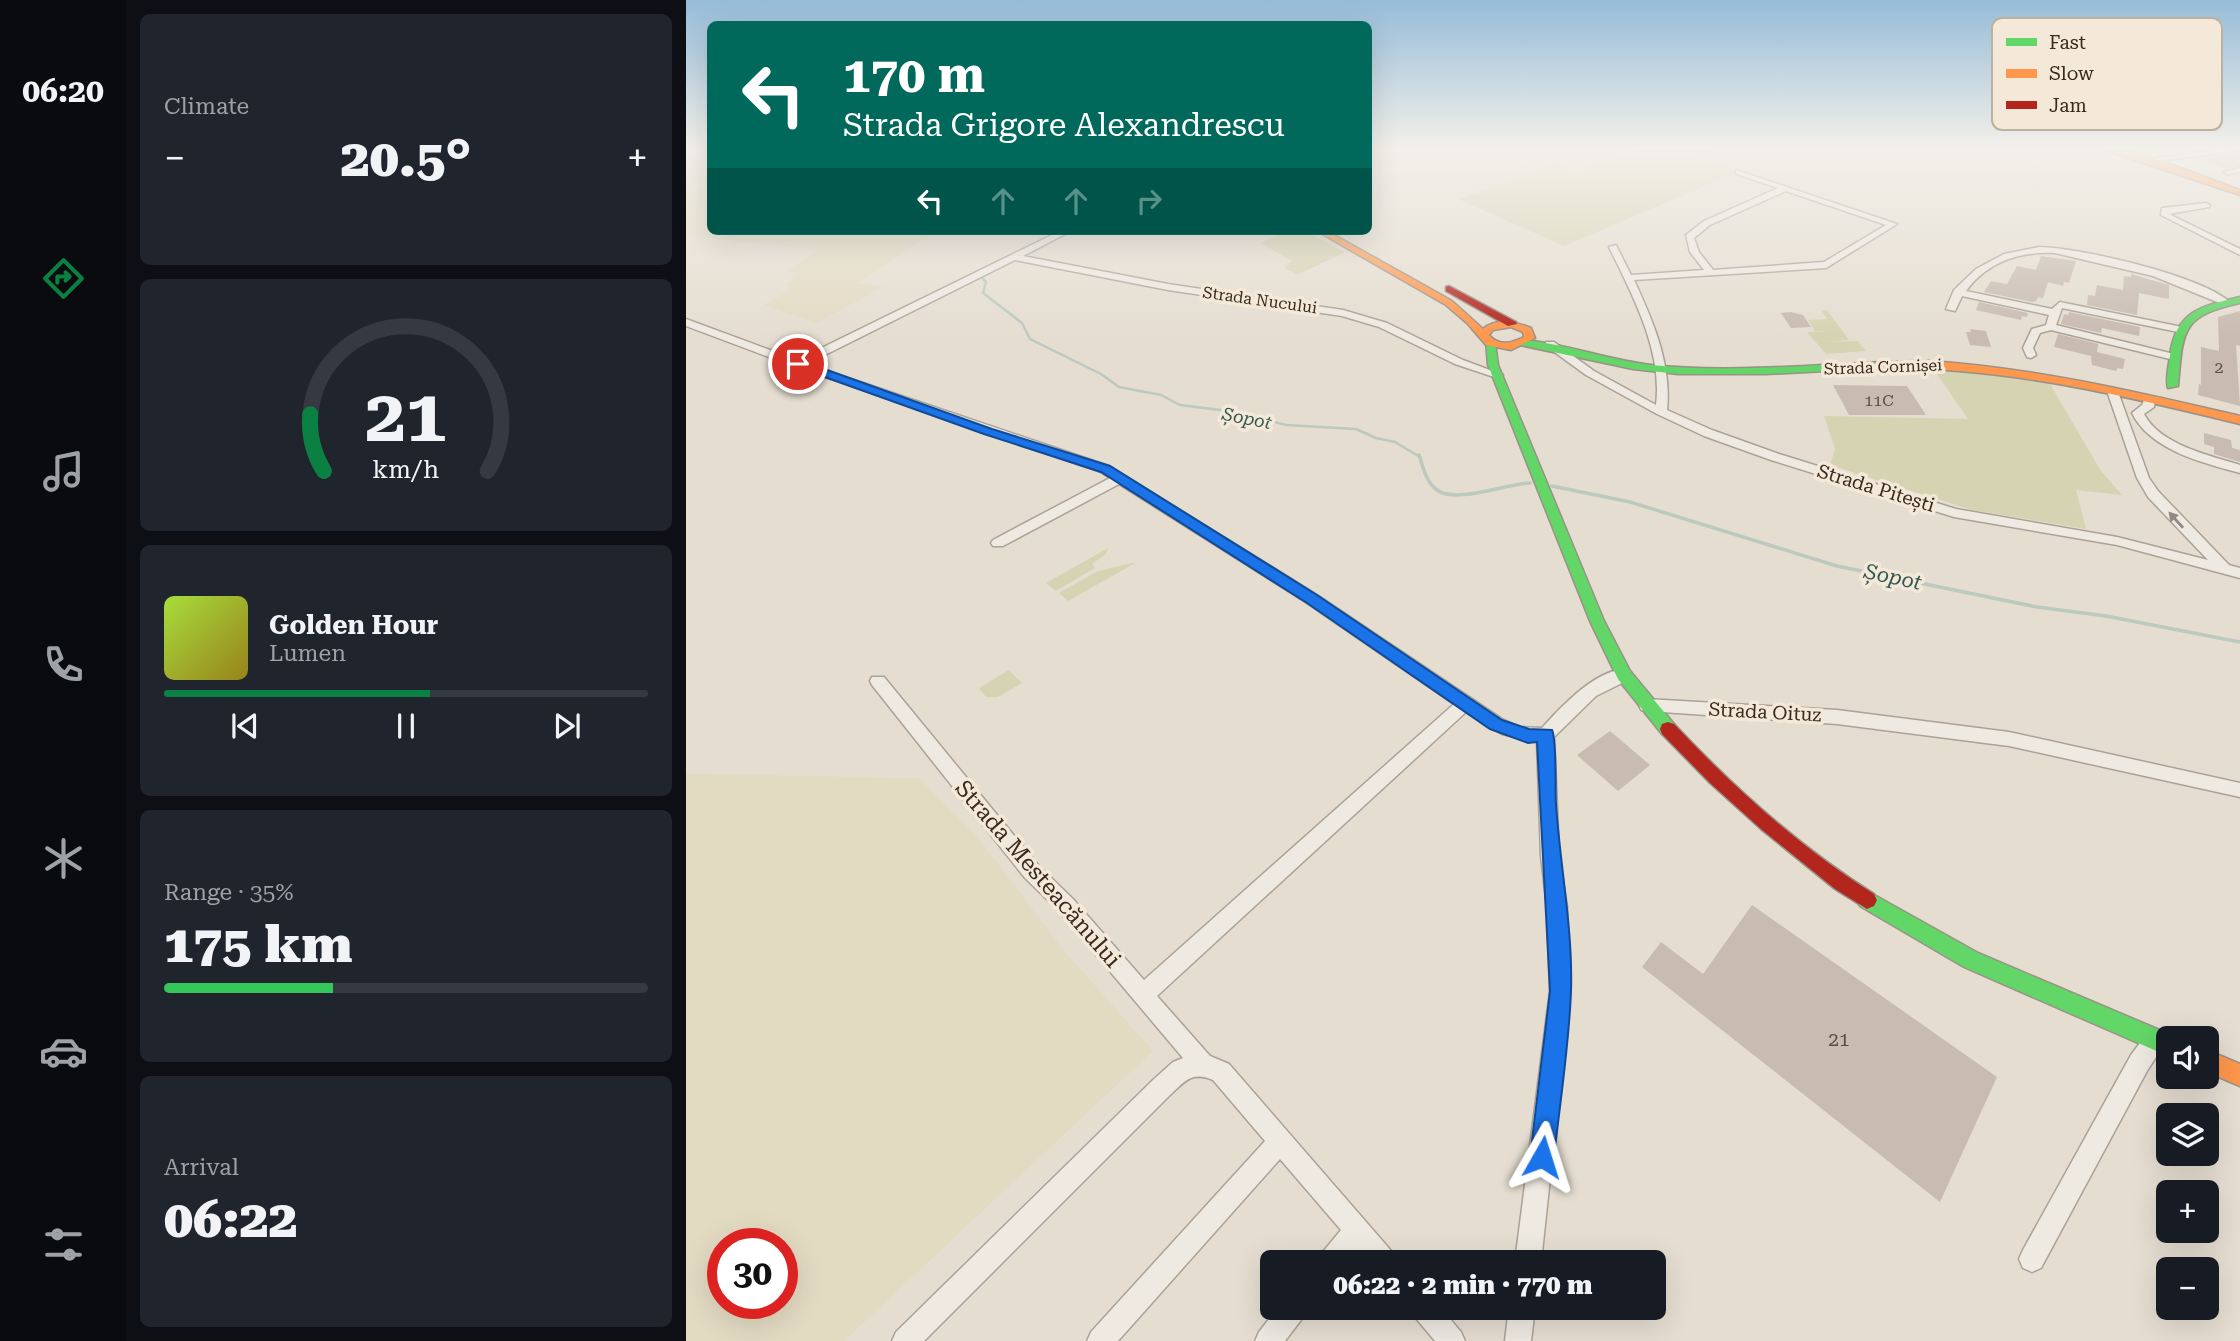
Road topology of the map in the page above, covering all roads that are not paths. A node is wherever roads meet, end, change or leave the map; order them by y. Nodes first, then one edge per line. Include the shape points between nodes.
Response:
1 (1732, 212) edge
2 (1858, 212) edge
3 (2165, 212) edge
4 (1059, 235) edge
5 (1328, 235) edge
6 (1342, 235) edge
7 (1613, 247) dead end
8 (2240, 252) edge
9 (1014, 257) junction
10 (1710, 272) junction
11 (1629, 278) junction
12 (1957, 292) junction
13 (2233, 301) edge
14 (1951, 309) dead end
15 (2054, 313) junction
16 (686, 322) edge
17 (2051, 327) junction
18 (2178, 329) junction
19 (1520, 336) junction
20 (1486, 339) junction
21 (1550, 344) junction
22 (2031, 355) dead end
23 (2174, 357) junction
24 (1601, 358) junction
25 (798, 364) junction
26 (1659, 365) junction
27 (1590, 373) junction
28 (2051, 374) junction
29 (1497, 375) junction
30 (2172, 386) junction
31 (2113, 391) junction
32 (2149, 400) junction
33 (1661, 412) junction
34 (2240, 415) edge
35 (2240, 421) edge
36 (2240, 469) edge
37 (1120, 478) junction
38 (998, 543) dead end
39 (2225, 568) junction
40 (2240, 573) edge
41 (1624, 675) junction
42 (878, 681) dead end
43 (1465, 703) junction
44 (1647, 705) junction
45 (1546, 735) junction
46 (2240, 790) edge
47 (1143, 995) junction
48 (2156, 1039) edge
49 (2156, 1047) edge
50 (1202, 1064) junction
51 (2219, 1066) edge
52 (2240, 1076) edge
53 (1280, 1142) junction
54 (1357, 1230) junction
55 (1341, 1250) edge
56 (1374, 1250) edge
57 (1529, 1250) edge
58 (2032, 1259) dead end
59 (1285, 1320) edge
60 (1434, 1320) edge
61 (1520, 1320) edge
62 (905, 1341) edge
63 (1100, 1341) edge
64 (1268, 1341) edge
65 (1452, 1341) edge
66 (1518, 1341) edge

1 - 10 street via 1689,237
2 - 10 street via 1893,223 1826,265
3 - 8 street
4 - 9 street
5 - 20 main road via 1449,303
6 - 19 main road
7 - 11 street
9 - 25 street
9 - 29 street, Strada Nucului via 1343,313 1383,325
10 - 11 street
11 - 26 street
12 - 13 street via 1979,271 2011,253 2049,249 2170,278
12 - 14 street
12 - 15 street
13 - 18 main road via 2197,311
15 - 17 street
15 - 18 street via 2060,305 2070,305
16 - 25 street
17 - 22 street via 2036,331 2028,348
17 - 23 street
18 - 23 main road
19 - 20 main road via 1500,347
19 - 20 main road via 1490,327
19 - 21 main road, Strada Cornișei
19 - 26 main road, Strada Cornișei
19 - 29 main road
20 - 29 main road
21 - 24 main road, Strada Cornișei
21 - 27 street, Strada Pitești
23 - 30 main road
24 - 26 main road, Strada Cornișei
24 - 27 main road via 1587,365
25 - 37 street
26 - 28 main road, Strada Cornișei via 1738,373 1983,363
26 - 33 street via 1664,395
27 - 33 street, Strada Pitești
28 - 30 main road, Strada Cornișei via 2143,390
28 - 31 main road, Strada Cornișei
29 - 41 main road via 1597,621
30 - 34 main road via 2193,401
31 - 32 main road, Strada Cornișei
39 -> 31 street, Strada Pitești via 2153,494 2143,478
32 - 35 main road, Strada Cornișei
32 - 36 street via 2148,407 2138,413 2144,427 2178,446
33 - 39 street, Strada Pitești via 1775,457 1954,513 2117,541
37 - 38 street
37 - 43 street via 1312,599
39 - 40 street, Strada Pitești
41 - 44 main road
41 - 45 street via 1596,685
42 - 47 street, Strada Mesteacănului via 1032,872
43 - 45 street via 1511,732
43 - 47 street
44 - 46 street, Strada Oituz via 1837,717 2009,739
44 - 48 main road via 1696,760 1850,890 1971,960
45 - 57 street via 1560,991
47 - 50 street, Strada Mesteacănului
49 - 58 street via 2139,1063
50 - 53 street, Strada Mesteacănului via 1221,1072
50 - 62 street via 1181,1070 1162,1087
51 - 52 main road
53 - 54 street, Strada Mesteacănului
53 - 63 street
54 - 55 street
54 - 56 street, Strada Mesteacănului
59 - 64 street
60 - 65 street
61 - 66 street

